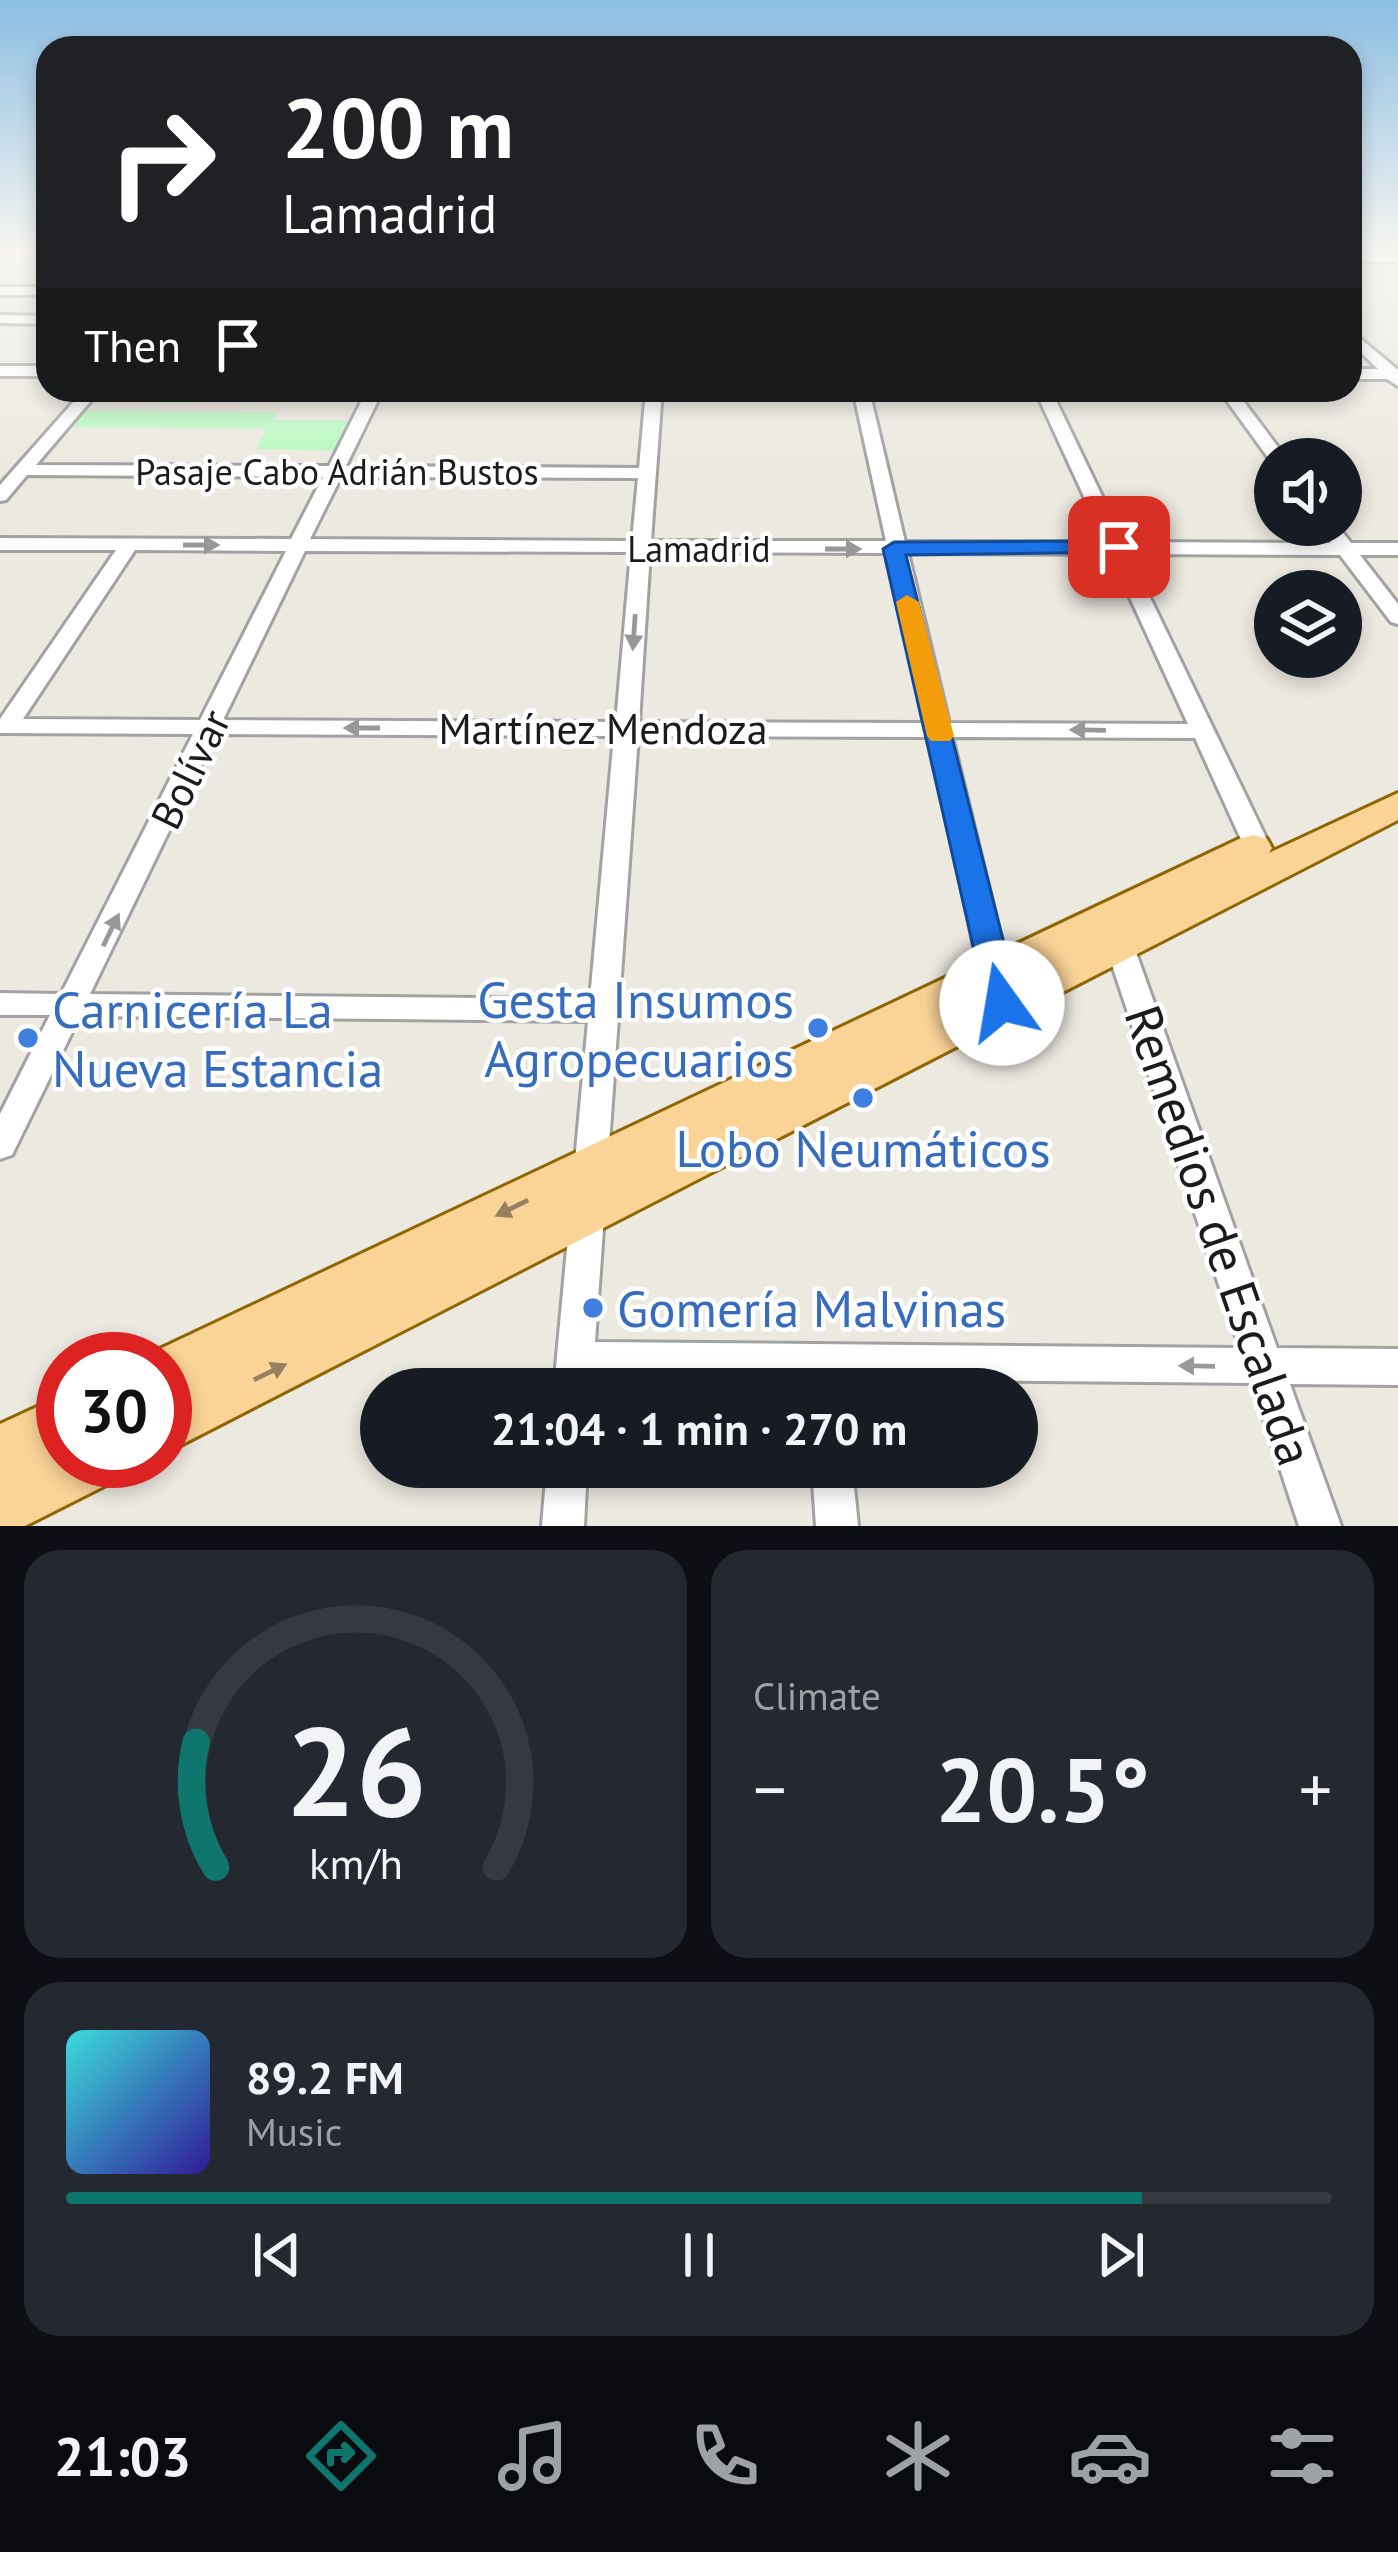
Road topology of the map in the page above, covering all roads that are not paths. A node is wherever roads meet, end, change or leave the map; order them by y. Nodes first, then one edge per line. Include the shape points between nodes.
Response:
1 (1362, 345) edge
2 (0, 370) edge
3 (36, 371) edge
4 (1362, 375) edge
5 (1396, 376) edge
6 (82, 402) edge
7 (369, 402) edge
8 (652, 402) edge
9 (863, 402) edge
10 (1049, 402) edge
11 (1236, 402) edge
12 (1262, 438) edge
13 (25, 470) junction
14 (336, 471) junction
15 (648, 472) junction
16 (0, 496) edge
17 (0, 544) edge
18 (129, 544) junction
19 (301, 545) junction
20 (1119, 547) junction
21 (640, 548) junction
22 (1344, 548) junction
23 (894, 549) junction
24 (1398, 549) edge
25 (1398, 618) edge
26 (3, 726) edge
27 (212, 727) junction
28 (939, 728) junction
29 (627, 729) junction
30 (1205, 731) junction
31 (1398, 777) edge
32 (1398, 805) edge
33 (1257, 846) junction
34 (1119, 944) junction
35 (999, 989) junction
36 (0, 1004) edge
37 (74, 1005) junction
38 (601, 1010) junction
39 (0, 1146) edge
40 (588, 1192) junction
41 (192, 1363) edge
42 (1267, 1367) junction
43 (1398, 1367) edge
44 (574, 1368) edge
45 (1038, 1371) edge
46 (192, 1409) edge
47 (36, 1437) edge
48 (0, 1455) edge
49 (36, 1488) edge
50 (565, 1488) edge
51 (834, 1488) edge
52 (0, 1506) edge
53 (562, 1526) edge
54 (837, 1526) edge
55 (1320, 1526) edge

1 - 5 street
2 - 3 street
4 - 5 street
6 - 13 street
7 - 14 street, Bolívar
8 - 15 street
9 - 23 street
10 - 20 street
11 - 12 street
13 - 14 street, Pasaje Cabo Adrián Bustos
13 - 16 street
14 - 15 street, Pasaje Cabo Adrián Bustos
14 - 19 street, Bolívar
15 - 21 street
17 - 18 street, Lamadrid
18 -> 19 street, Lamadrid
18 - 26 street
19 - 21 street, Lamadrid
19 - 27 street, Bolívar
20 - 22 street, Lamadrid
20 - 23 street, Lamadrid
20 - 30 street
21 -> 23 street, Lamadrid
21 -> 29 street
22 - 24 street, Lamadrid
22 - 25 street
23 - 28 street
26 - 27 street, Martínez Mendoza
29 -> 27 street, Martínez Mendoza
37 -> 27 street, Bolívar
28 - 29 street, Martínez Mendoza
30 -> 28 street, Martínez Mendoza
28 - 35 street
29 - 38 street
30 - 33 street
31 - 33 main road
32 - 34 main road
33 - 35 main road
34 - 35 main road
34 - 42 street, Remedios de Escalada
35 - 40 main road
36 - 37 street
37 - 38 street
37 - 39 street, Bolívar
38 - 40 street
40 -> 41 main road
40 - 44 street
46 -> 40 main road
42 - 43 street
42 -> 45 street
42 - 55 street, Remedios de Escalada
47 - 48 main road
49 - 52 main road
50 - 53 street
51 - 54 street

